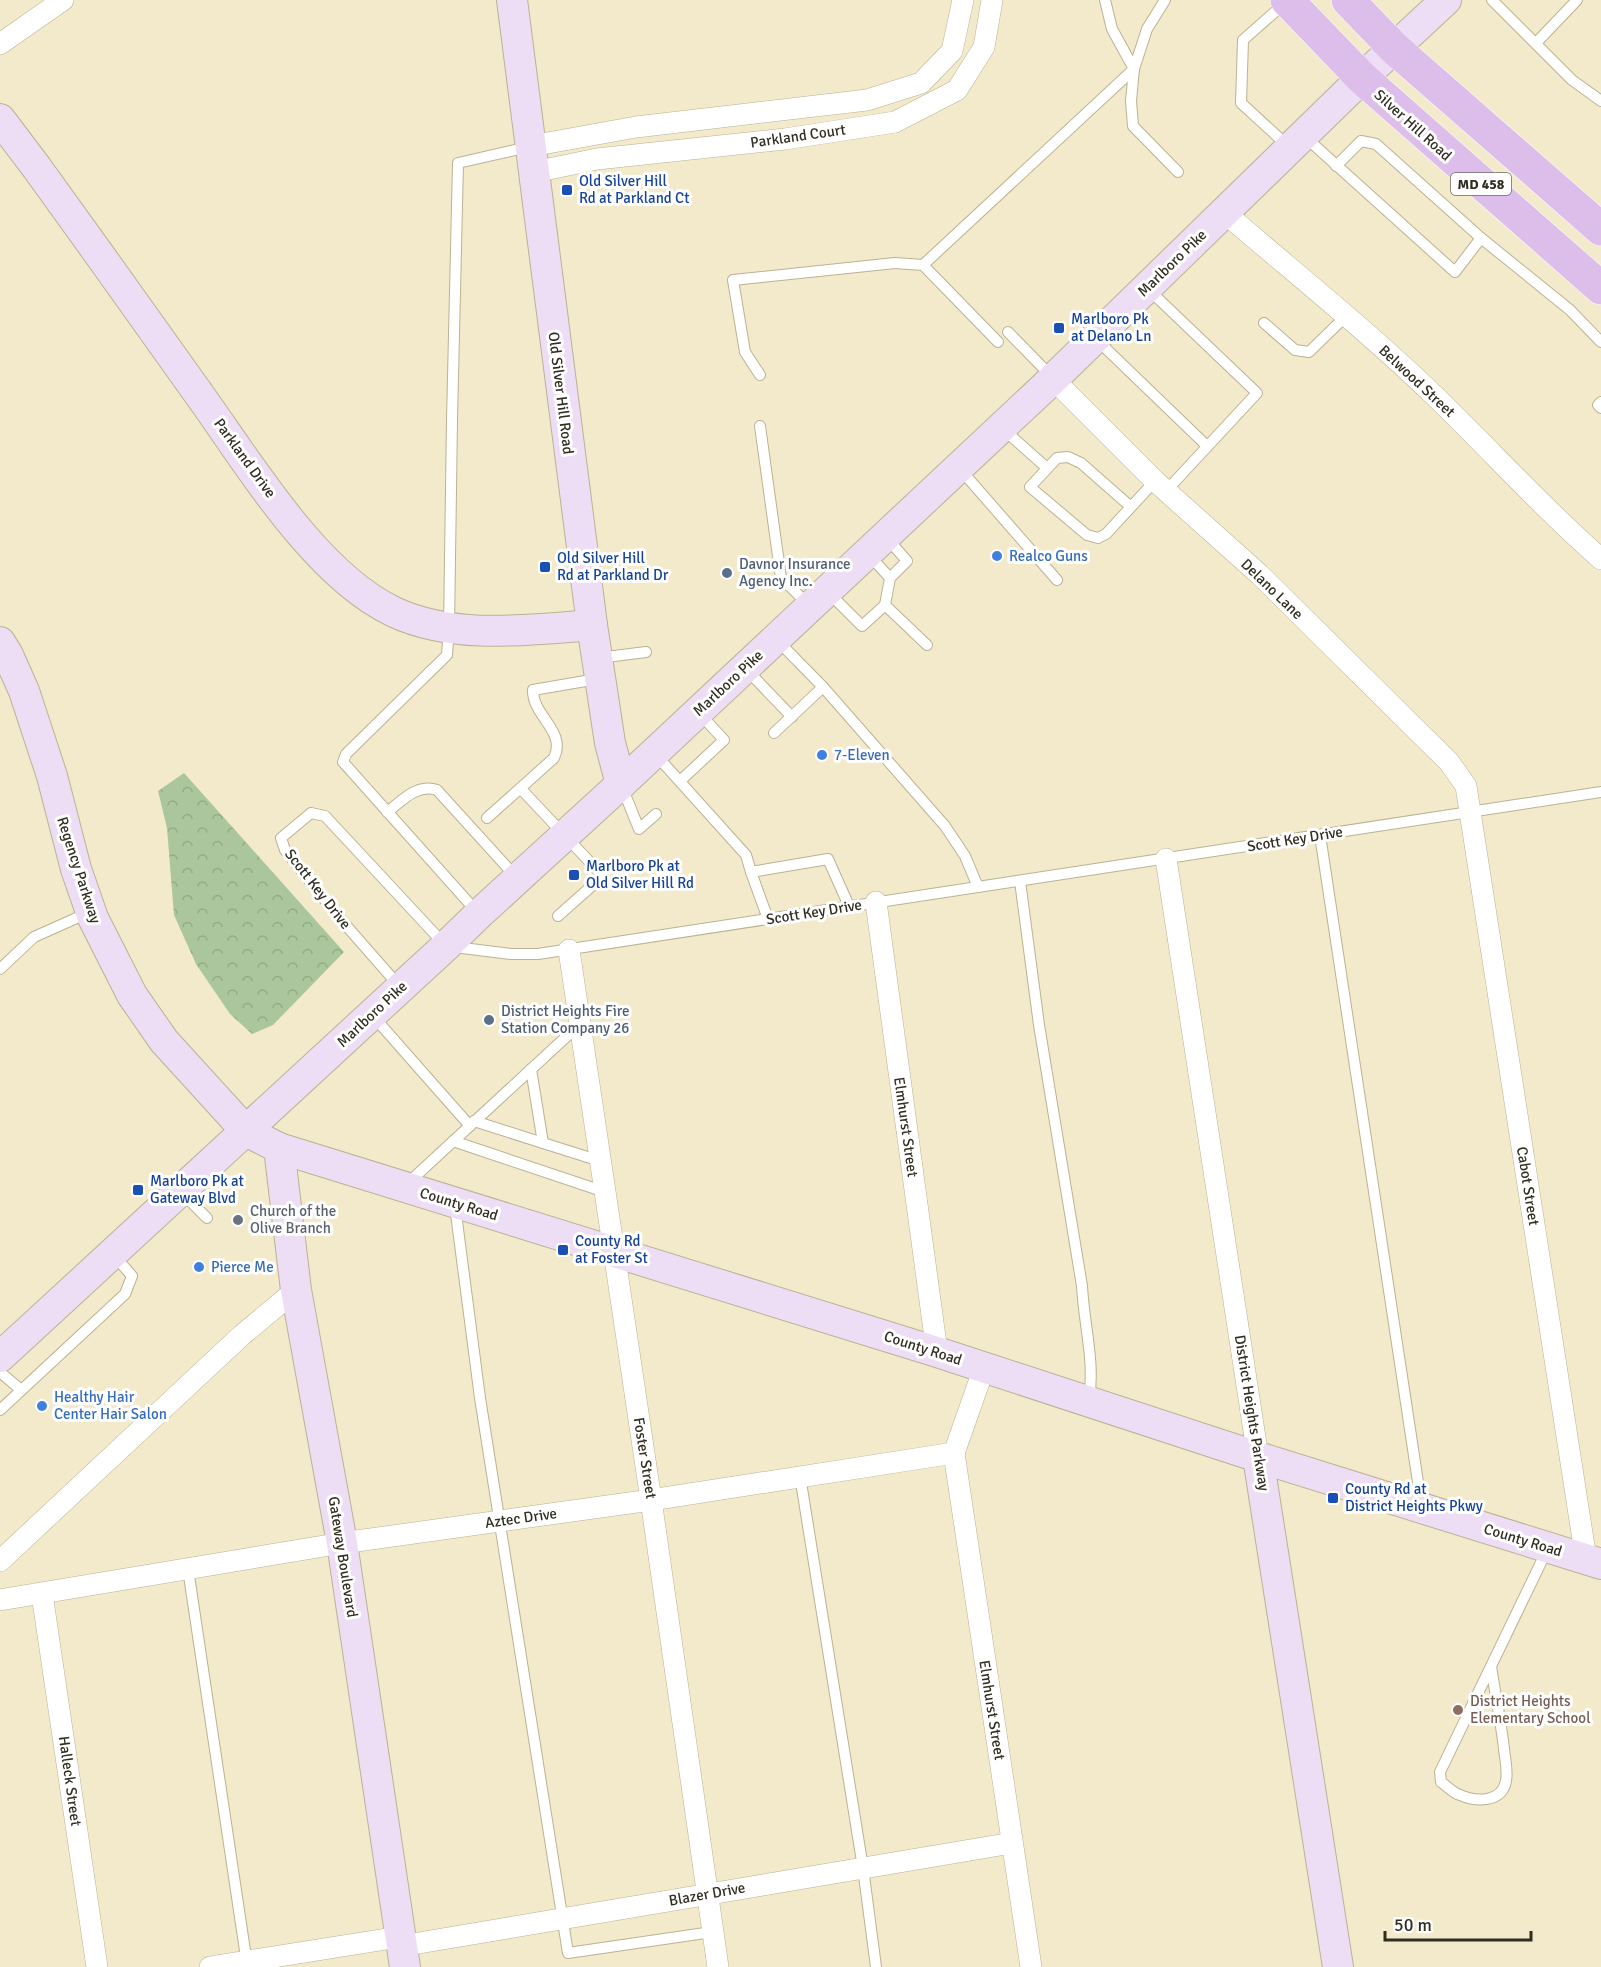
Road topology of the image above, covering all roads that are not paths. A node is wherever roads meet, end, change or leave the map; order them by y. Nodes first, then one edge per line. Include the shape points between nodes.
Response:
1 (63, 0) edge
2 (512, 0) edge
3 (963, 0) edge
4 (992, 0) edge
5 (1105, 0) edge
6 (1165, 0) edge
7 (1287, 0) edge
8 (1348, 0) edge
9 (1446, 0) edge
10 (1492, 0) edge
11 (1577, 0) edge
12 (1536, 44) junction
13 (0, 45) edge
14 (1394, 48) junction
15 (1134, 69) junction
16 (1362, 78) junction
17 (867, 100) junction
18 (1601, 101) edge
19 (0, 119) edge
20 (868, 126) junction
21 (592, 135) junction
22 (1296, 142) junction
23 (532, 159) junction
24 (597, 159) junction
25 (1336, 166) junction
26 (1178, 172) dead end
27 (1224, 212) junction
28 (1601, 229) edge
29 (1481, 238) junction
30 (923, 265) junction
31 (1146, 288) junction
32 (1601, 288) edge
33 (1345, 316) junction
34 (1264, 323) dead end
35 (1008, 332) dead end
36 (1095, 337) junction
37 (998, 342) dead end
38 (1601, 342) edge
39 (760, 375) dead end
40 (1053, 379) junction
41 (1601, 402) edge
42 (1601, 408) edge
43 (760, 426) dead end
44 (1001, 427) junction
45 (1207, 446) junction
46 (958, 467) junction
47 (1047, 468) junction
48 (1161, 485) junction
49 (1131, 507) junction
50 (876, 544) junction
51 (1601, 559) edge
52 (890, 578) junction
53 (1057, 580) dead end
54 (818, 598) junction
55 (885, 605) junction
56 (591, 625) junction
57 (449, 628) junction
58 (776, 639) junction
59 (0, 642) edge
60 (927, 645) dead end
61 (646, 652) dead end
62 (599, 668) junction
63 (744, 668) junction
64 (823, 687) junction
65 (698, 711) junction
66 (792, 717) junction
67 (774, 733) dead end
68 (654, 753) junction
69 (680, 781) junction
70 (621, 783) junction
71 (520, 789) junction
72 (1601, 792) edge
73 (387, 812) junction
74 (1471, 812) junction
75 (656, 814) dead end
76 (487, 818) dead end
77 (566, 834) junction
78 (1320, 836) junction
79 (1166, 859) junction
80 (751, 872) junction
81 (517, 879) junction
82 (1020, 881) junction
83 (978, 887) junction
84 (876, 902) junction
85 (849, 906) junction
86 (90, 912) junction
87 (479, 914) junction
88 (558, 916) dead end
89 (768, 919) junction
90 (446, 946) junction
91 (569, 950) junction
92 (0, 969) edge
93 (401, 988) junction
94 (372, 1014) junction
95 (580, 1025) junction
96 (531, 1070) junction
97 (472, 1124) junction
98 (246, 1131) junction
99 (453, 1141) junction
100 (543, 1143) junction
101 (279, 1148) junction
102 (600, 1161) junction
103 (403, 1187) junction
104 (180, 1191) junction
105 (605, 1192) junction
106 (454, 1203) junction
107 (207, 1218) dead end
108 (614, 1252) junction
109 (112, 1253) junction
110 (296, 1290) junction
111 (937, 1352) junction
112 (2, 1354) edge
113 (984, 1368) junction
114 (21, 1390) junction
115 (1089, 1402) junction
116 (0, 1410) edge
117 (954, 1453) junction
118 (1258, 1457) junction
119 (800, 1476) junction
120 (651, 1500) junction
121 (1415, 1506) junction
122 (499, 1521) junction
123 (342, 1543) junction
124 (1548, 1547) junction
125 (0, 1561) edge
126 (1593, 1562) edge
127 (188, 1569) junction
128 (42, 1594) junction
129 (0, 1600) edge
130 (1491, 1666) junction
131 (1012, 1843) junction
132 (863, 1868) junction
133 (706, 1894) junction
134 (562, 1919) junction
135 (712, 1932) junction
136 (402, 1950) edge
137 (247, 1964) edge
138 (98, 1967) edge
139 (210, 1967) edge
140 (718, 1967) edge
141 (876, 1967) edge
142 (1031, 1967) edge
143 (1338, 1967) edge

1 - 13 street
2 - 23 street, Old Silver Hill Road
3 - 17 street, Parkland Court via 952,51 921,83
4 - 20 street, Parkland Court via 984,47 957,90 895,122
5 - 15 lane via 1112,29
6 - 15 lane via 1147,29
7 - 16 main road, Silver Hill Road / MD 458
7 - 22 lane via 1243,40 1241,103
8 - 14 main road, MD 458
9 - 14 street, Marlboro Pike
10 - 12 lane
11 - 12 lane
12 - 18 lane via 1572,80
14 - 16 street, Marlboro Pike
14 - 28 main road, MD 458
15 - 26 lane via 1133,126
15 - 30 lane
16 - 22 street, Marlboro Pike
16 - 32 main road, Silver Hill Road / MD 458
17 - 20 street
17 - 21 street, Parkland Court
19 - 57 street, Parkland Drive via 278,505 323,558 379,604 430,625
20 - 24 street, Parkland Court
21 - 23 street, Parkland Court
21 - 24 street
22 - 25 lane
22 - 27 street, Marlboro Pike
23 - 24 street, Parkland Court
23 - 56 street, Old Silver Hill Road
23 - 57 lane via 458,163
25 - 29 lane via 1361,141 1376,144
25 - 29 lane via 1455,272
27 - 31 street, Marlboro Pike
27 - 33 street, Belwood Street
29 - 38 lane via 1570,310
30 - 37 lane
30 - 39 lane via 895,263 733,280 745,352
31 - 36 street, Marlboro Pike
31 - 45 lane via 1257,393
33 - 34 lane via 1309,352 1295,350
33 - 51 street, Belwood Street via 1444,404
35 - 40 lane
36 - 40 street, Marlboro Pike
36 - 45 lane
40 - 44 street, Marlboro Pike
40 - 48 street, Delano Lane
41 - 42 lane
43 - 54 lane via 781,578
44 - 46 street, Marlboro Pike
44 - 47 lane
45 - 48 lane
46 - 50 street, Marlboro Pike
46 - 53 lane
47 - 49 lane via 1057,458 1068,457 1081,463
47 - 49 lane via 1030,487 1087,535 1098,538 1106,534
48 - 49 lane
48 - 74 street, Delano Lane via 1259,574 1449,762 1466,786
50 - 52 lane
50 - 52 lane via 907,561
50 - 54 street, Marlboro Pike
52 - 55 lane
54 - 55 lane via 862,627
54 - 58 street, Marlboro Pike
55 - 60 lane
56 - 57 street, Parkland Drive via 520,631
56 - 62 street, Old Silver Hill Road
57 - 73 lane via 447,655 346,754 343,762
58 - 63 street, Marlboro Pike
58 - 64 lane
59 - 86 street, Regency Parkway via 28,702
61 - 62 lane
62 - 70 street, Old Silver Hill Road via 610,743
62 - 71 lane via 533,690 532,698 559,749
63 - 65 street, Marlboro Pike
63 - 66 lane
64 - 66 lane
64 - 83 lane via 945,826
65 - 68 street, Marlboro Pike
65 - 69 lane via 724,740
66 - 67 lane
68 - 69 lane
68 - 70 street, Marlboro Pike
69 - 80 lane via 746,855
70 - 75 lane via 639,829
70 - 77 street, Marlboro Pike
71 - 76 lane
71 - 77 lane
72 - 74 lane, Scott Key Drive
73 - 81 lane via 420,788 437,790
73 - 87 lane
74 - 78 lane, Scott Key Drive
74 - 126 street, Cabot Street
77 - 81 street, Marlboro Pike
77 - 88 lane via 603,876
78 - 79 lane, Scott Key Drive
78 - 121 lane via 1418,1482
79 - 82 lane, Scott Key Drive
79 - 118 street, District Heights Parkway
80 - 85 lane via 828,858
80 - 89 lane
81 - 87 street, Marlboro Pike
82 - 83 lane, Scott Key Drive
82 - 115 lane via 1039,1025 1082,1286 1092,1377
83 - 84 lane, Scott Key Drive
84 - 85 lane, Scott Key Drive
84 - 111 street, Elmhurst Street
85 - 89 lane, Scott Key Drive
86 - 92 lane via 34,938
86 - 98 street, Regency Parkway via 132,995 164,1041
87 - 90 street, Marlboro Pike
89 - 91 lane, Scott Key Drive
90 - 91 lane, Scott Key Drive via 511,954
90 - 93 street, Marlboro Pike
90 - 93 lane, Scott Key Drive via 325,816 311,813 281,838 299,868
91 - 95 street, Foster Street
93 - 94 street, Marlboro Pike
94 - 97 lane
94 - 98 street, Marlboro Pike
95 - 96 lane
95 - 102 street, Foster Street
96 - 97 lane
96 - 100 lane
97 - 99 lane
97 - 100 lane
98 - 101 street, County Road
98 - 104 street, Marlboro Pike
99 - 103 lane
99 - 105 lane
100 - 102 lane
101 - 103 street, County Road
101 - 110 street, Gateway Boulevard
102 - 105 street, Foster Street
103 - 106 street, County Road
104 - 107 lane
104 - 109 street, Marlboro Pike
105 - 108 street, Foster Street
106 - 108 street, County Road
106 - 122 lane
108 - 111 street, County Road
108 - 120 street, Foster Street
109 - 112 street, Marlboro Pike
109 - 114 lane via 132,1276 125,1294
110 - 123 street, Gateway Boulevard
110 - 125 street via 242,1335
111 - 113 street, County Road
112 - 114 lane
113 - 115 street, County Road
113 - 117 street
114 - 116 lane
115 - 118 street, County Road
117 - 119 street, Aztec Drive
117 - 131 street, Elmhurst Street
118 - 121 street, County Road
118 - 143 street, District Heights Parkway
119 - 120 street, Aztec Drive
119 - 132 lane
120 - 122 street, Aztec Drive
120 - 133 street, Foster Street
121 - 124 street, County Road
122 - 123 street, Aztec Drive
122 - 134 lane
123 - 127 street, Aztec Drive
123 - 136 street, Gateway Boulevard
124 - 126 street, County Road
124 - 130 lane
127 - 128 street, Aztec Drive
127 - 137 lane
128 - 129 street, Aztec Drive
128 - 138 street, Halleck Street
130 - 130 lane via 1440,1772 1442,1782 1458,1795 1475,1800 1499,1794 1506,1784
131 - 132 street, Blazer Drive
131 - 142 street, Elmhurst Street
132 - 133 street, Blazer Drive
132 - 141 lane
133 - 134 street, Blazer Drive
133 - 135 street, Foster Street
134 - 135 lane via 568,1953
134 - 136 street, Blazer Drive
135 - 140 street, Foster Street
136 - 137 street, Blazer Drive
137 - 139 street, Blazer Drive

